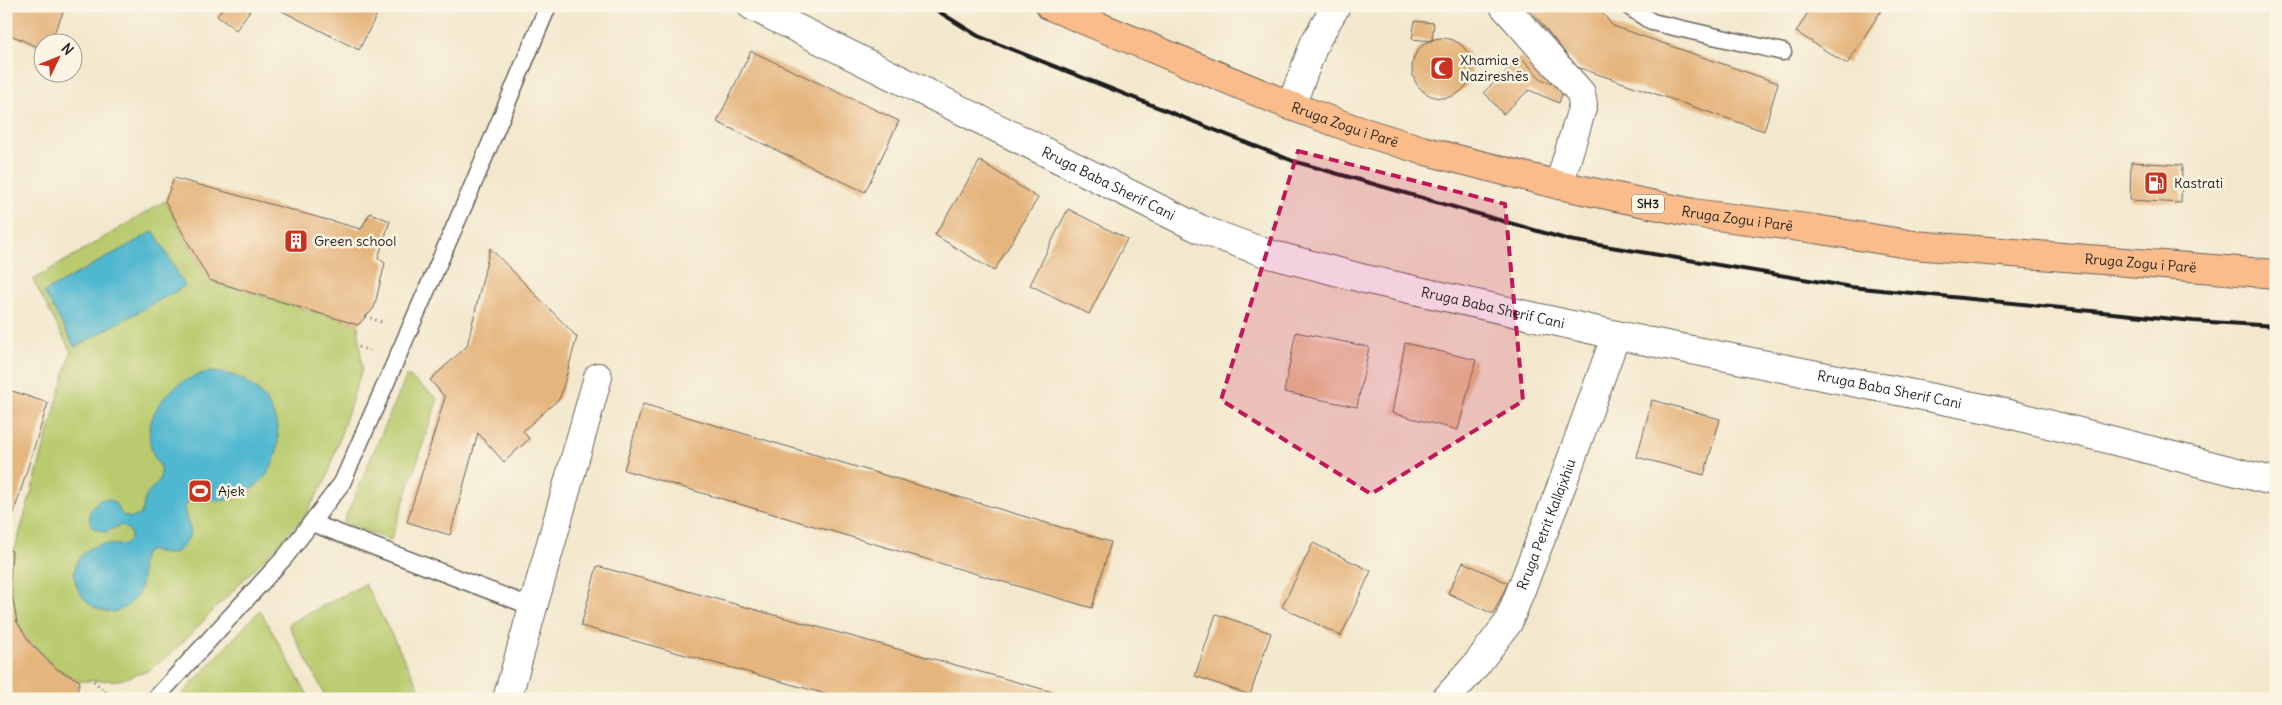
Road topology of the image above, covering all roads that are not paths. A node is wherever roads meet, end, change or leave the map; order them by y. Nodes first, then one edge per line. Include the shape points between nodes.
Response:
1 (548, 6) edge
2 (752, 6) edge
3 (1050, 6) edge
4 (1336, 6) edge
5 (1504, 6) edge
6 (1628, 6) edge
7 (1783, 52) dead end
8 (1291, 106) junction
9 (1559, 185) junction
10 (2276, 274) edge
11 (1616, 335) junction
12 (598, 377) dead end
13 (2276, 482) edge
14 (312, 523) junction
15 (533, 607) junction
16 (155, 699) edge
17 (507, 699) edge
18 (1446, 699) edge

1 - 14 lane via 342,484
2 - 11 street, Rruga Baba Sherif Cani via 1200,228 1266,253 1365,279
3 - 8 main road, Rruga Zogu i Parë / SH3
4 - 8 street via 1315,42
5 - 9 street via 1582,93 1583,105
6 - 7 lane via 1652,22
8 - 9 main road, Rruga Zogu i Parë / SH3 via 1422,150
9 - 10 main road, Rruga Zogu i Parë / SH3 via 1693,213 1914,245
11 - 13 street, Rruga Baba Sherif Cani via 1993,410
11 - 18 street, Rruga Petrit Kallajxhiu via 1564,482 1508,623
12 - 15 street
14 - 15 lane
14 - 16 lane
15 - 17 street

